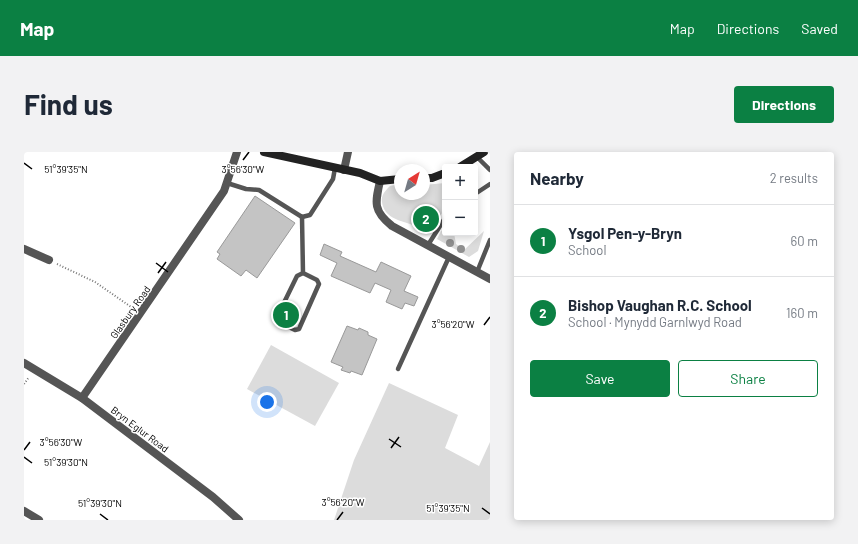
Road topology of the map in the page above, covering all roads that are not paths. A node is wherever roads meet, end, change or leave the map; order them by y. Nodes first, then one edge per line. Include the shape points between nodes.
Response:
1 (237, 152) edge
2 (264, 152) edge
3 (348, 152) edge
4 (484, 152) edge
5 (477, 156) junction
6 (465, 164) edge
7 (335, 168) junction
8 (344, 170) junction
9 (490, 170) edge
10 (442, 174) edge
11 (430, 178) edge
12 (394, 180) edge
13 (380, 181) junction
14 (227, 183) junction
15 (490, 184) edge
16 (478, 192) edge
17 (302, 217) junction
18 (442, 223) edge
19 (490, 240) edge
20 (428, 245) junction
21 (24, 249) edge
22 (449, 257) junction
23 (49, 260) road end
24 (477, 272) junction
25 (303, 273) junction
26 (490, 279) edge
27 (24, 363) edge
28 (398, 369) dead end
29 (82, 398) junction
30 (24, 511) edge
31 (39, 520) edge
32 (239, 520) edge

1 - 14 street, Glasbury Road
2 - 7 street
3 - 8 street
4 - 5 street
5 - 6 street
5 - 9 lane
7 - 8 street
7 - 17 lane via 333,179 310,215
8 - 13 street
10 - 11 street
12 - 13 street
13 - 20 street via 377,207 382,218
14 - 17 lane via 259,190
14 - 29 street, Glasbury Road
15 - 16 lane
17 - 25 lane
18 - 20 lane
19 - 24 lane
20 - 22 street
21 - 23 street
22 - 24 street
22 - 28 lane
24 - 26 street
25 - 25 lane via 317,280 319,284 299,329 295,330 278,322 276,317 297,276
27 - 29 street, Bryn Eglur Road
29 - 32 street, Bryn Eglur Road via 213,497
30 - 31 street

